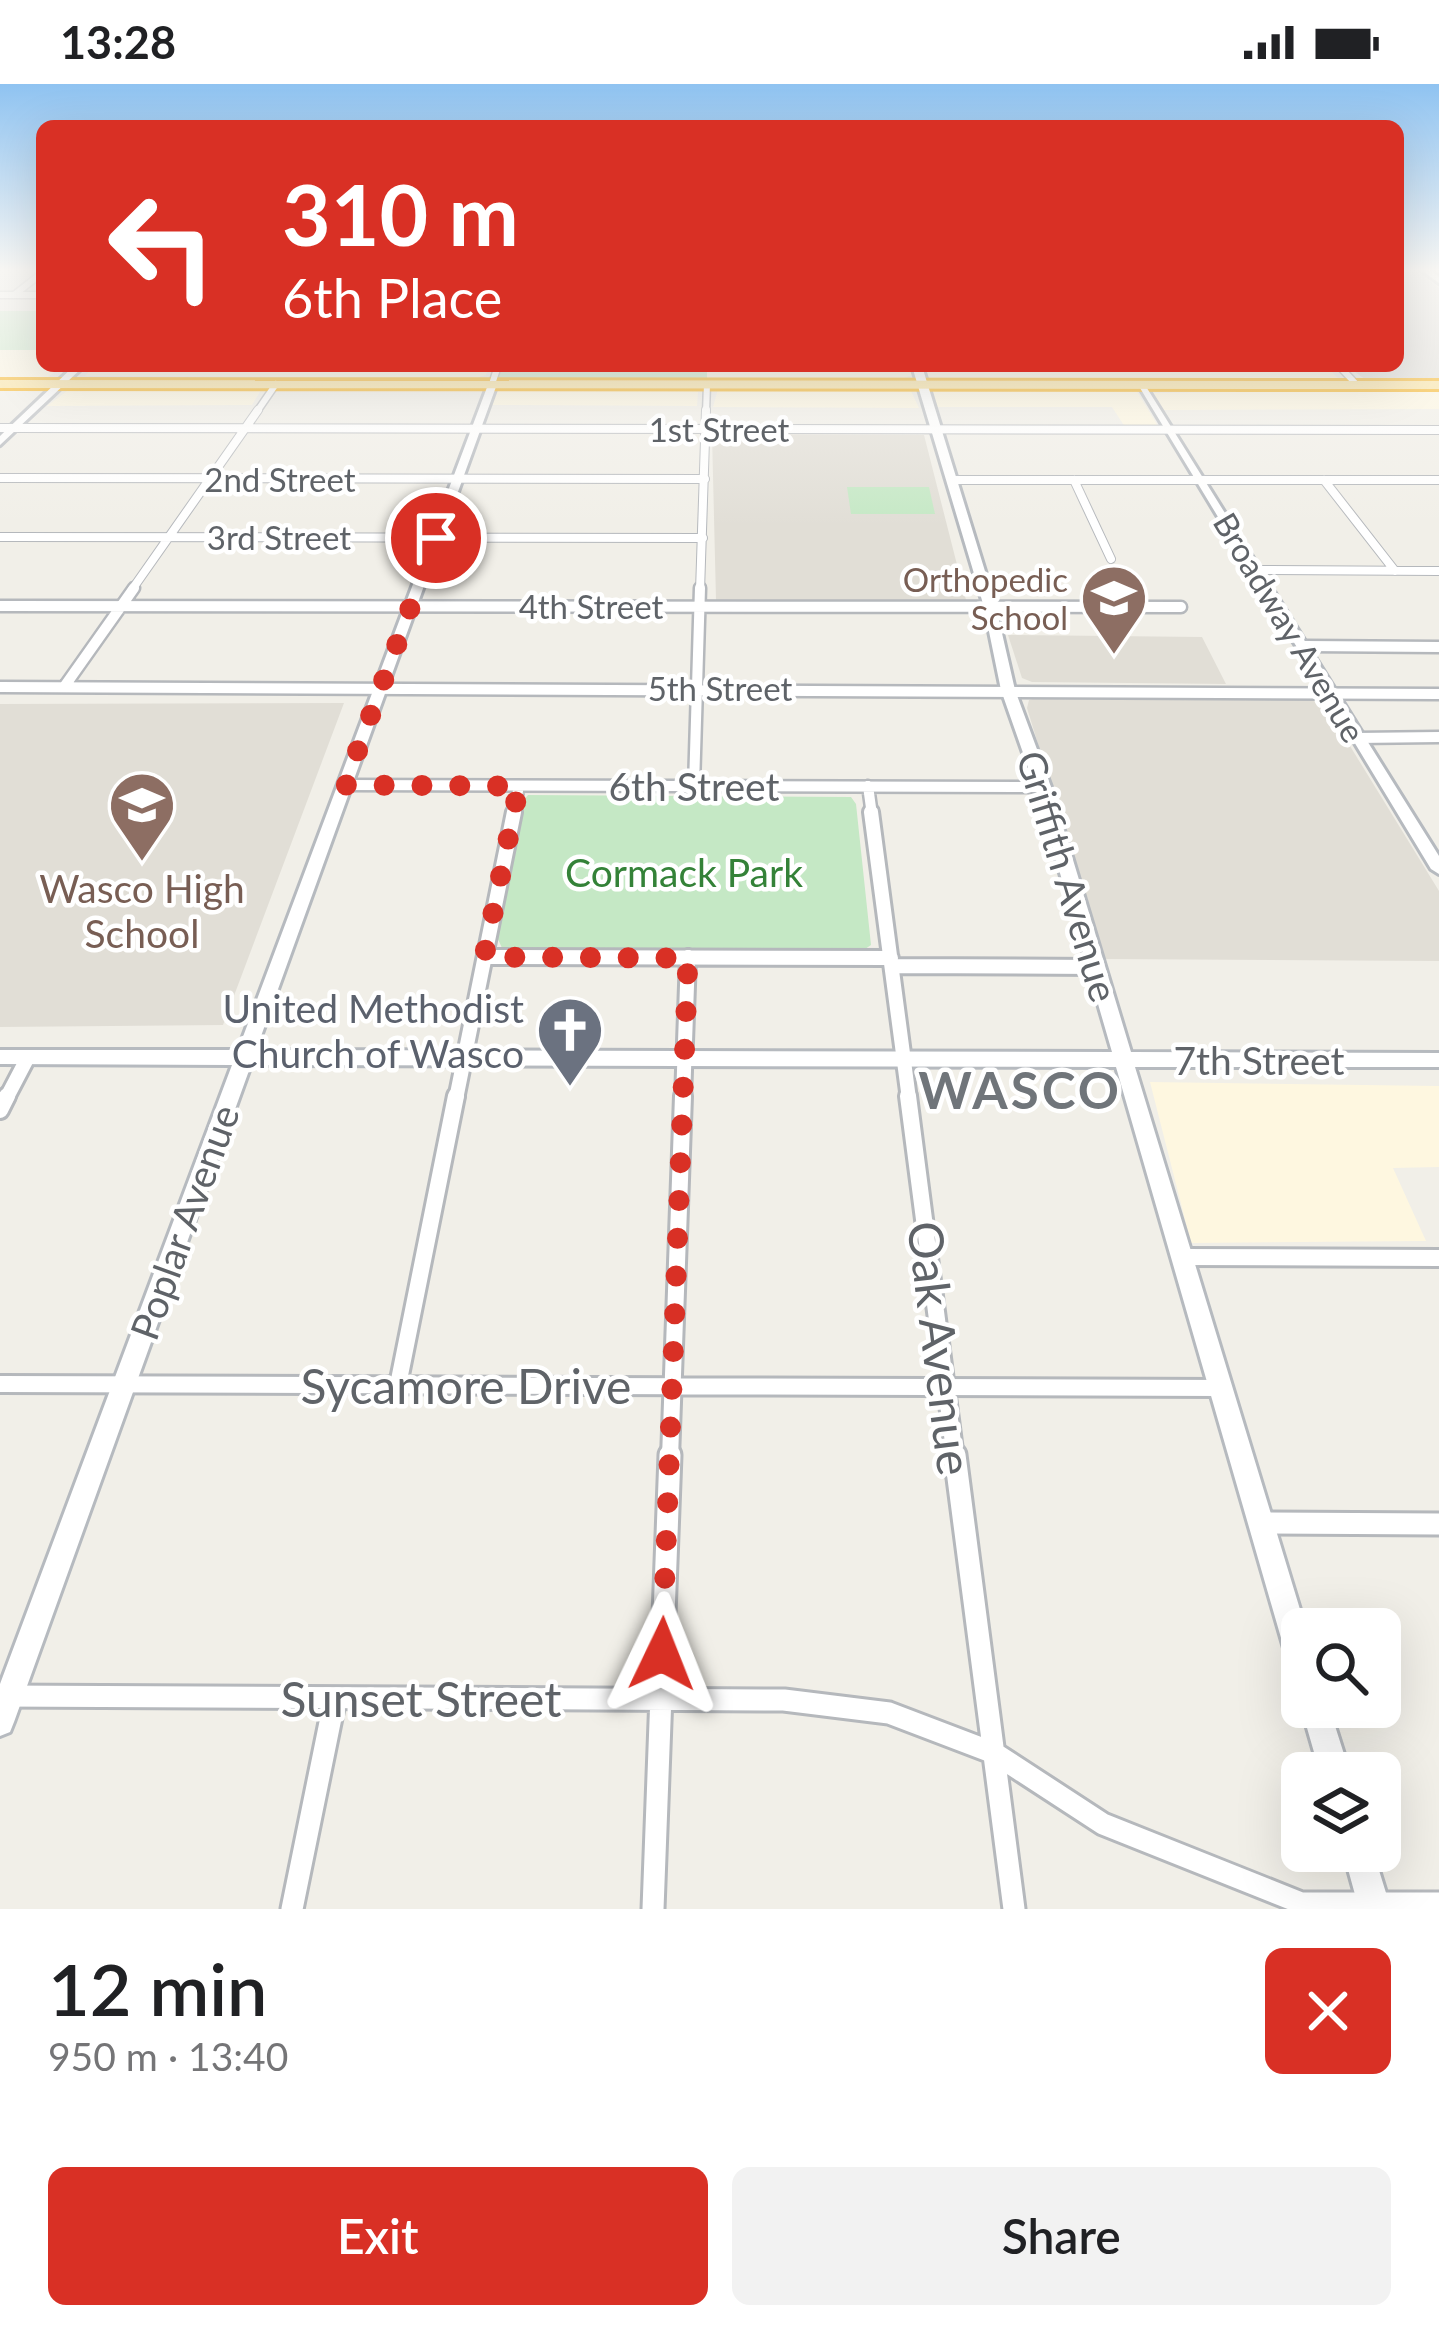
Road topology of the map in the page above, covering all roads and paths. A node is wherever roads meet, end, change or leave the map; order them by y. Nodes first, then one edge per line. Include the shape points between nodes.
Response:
1 (73, 372) edge
2 (1345, 372) edge
3 (495, 375) edge
4 (919, 375) edge
5 (0, 384) edge
6 (61, 384) junction
7 (276, 384) junction
8 (707, 384) junction
9 (1140, 385) junction
10 (1357, 385) junction
11 (1439, 385) edge
12 (0, 428) edge
13 (15, 428) junction
14 (245, 428) junction
15 (476, 429) junction
16 (704, 429) junction
17 (933, 430) junction
18 (1168, 430) junction
19 (1439, 430) edge
20 (0, 442) edge
21 (0, 478) edge
22 (210, 479) junction
23 (457, 479) junction
24 (705, 479) junction
25 (952, 480) junction
26 (1074, 480) junction
27 (1200, 480) junction
28 (1324, 480) junction
29 (1437, 483) edge
30 (0, 537) edge
31 (169, 537) junction
32 (436, 538) junction
33 (703, 538) junction
34 (1111, 560) dead end
35 (1257, 570) junction
36 (1395, 571) junction
37 (1439, 571) edge
38 (0, 606) edge
39 (121, 606) junction
40 (410, 606) junction
41 (700, 607) junction
42 (990, 607) junction
43 (1181, 607) dead end
44 (1305, 646) junction
45 (1439, 646) edge
46 (0, 687) edge
47 (64, 687) junction
48 (381, 687) junction
49 (697, 688) junction
50 (1008, 690) junction
51 (1328, 692) junction
52 (1439, 694) edge
53 (1357, 737) junction
54 (1439, 737) edge
55 (345, 785) junction
56 (519, 786) junction
57 (694, 786) junction
58 (868, 786) junction
59 (1043, 787) junction
60 (1431, 843) edge
61 (1439, 869) edge
62 (484, 957) junction
63 (688, 958) junction
64 (891, 962) junction
65 (1097, 967) junction
66 (0, 1057) edge
67 (28, 1057) junction
68 (245, 1057) junction
69 (464, 1058) junction
70 (684, 1058) junction
71 (904, 1059) junction
72 (1124, 1059) junction
73 (1439, 1060) edge
74 (0, 1110) edge
75 (1182, 1257) junction
76 (1438, 1260) edge
77 (0, 1384) edge
78 (124, 1384) junction
79 (398, 1385) junction
80 (672, 1386) junction
81 (946, 1387) junction
82 (1221, 1388) junction
83 (1261, 1523) junction
84 (1439, 1524) edge
85 (1286, 1608) edge
86 (5, 1696) edge
87 (335, 1698) junction
88 (661, 1699) junction
89 (0, 1722) edge
90 (994, 1753) junction
91 (1364, 1872) edge
92 (1439, 1904) edge
93 (1374, 1906) edge
94 (292, 1909) edge
95 (653, 1909) edge
96 (1014, 1909) edge

1 - 6 main road
2 - 10 street
3 - 7 highway
3 - 8 highway
3 - 15 main road, Poplar Avenue
4 - 8 highway
4 - 9 highway
4 - 17 main road, Griffith Avenue
5 - 6 highway
6 - 7 highway
6 - 13 main road
7 - 14 street
8 - 16 street
9 - 10 highway
9 - 18 main road, Broadway Avenue
10 - 11 highway
12 - 13 street, 1st Street
13 - 14 street, 1st Street
13 - 20 main road
14 - 15 street, 1st Street
14 - 22 street
15 - 16 street, 1st Street
15 - 23 main road, Poplar Avenue
16 - 17 street, 1st Street
16 - 24 street
17 - 18 street, 1st Street
17 - 25 main road, Griffith Avenue
18 - 19 street, 1st Street
18 - 27 main road, Broadway Avenue
21 - 22 street, 2nd Street
22 - 23 street, 2nd Street
22 - 31 street
23 - 24 street, 2nd Street
23 - 32 main road, Poplar Avenue
24 - 33 street
25 - 26 street
25 - 42 main road, Griffith Avenue
26 - 27 street
26 - 34 street
27 - 28 street
27 - 35 main road, Broadway Avenue
28 - 29 street
28 - 36 street
30 - 31 street, 3rd Street
31 - 32 street, 3rd Street
31 - 39 street
32 - 33 street, 3rd Street
32 - 40 main road, Poplar Avenue
33 - 41 street
35 - 36 street
35 - 44 main road, Broadway Avenue
36 - 37 street
38 - 39 street, 4th Street
39 - 40 street, 4th Street
39 - 47 street
40 - 41 street, 4th Street
40 - 48 main road, Poplar Avenue
41 - 42 street, 4th Street
41 - 49 street
42 - 43 street, 4th Street
42 - 50 main road, Griffith Avenue
44 - 45 street
44 - 51 main road, Broadway Avenue
46 - 47 street, 5th Street
47 - 48 street, 5th Street
48 - 49 street, 5th Street
48 - 55 main road, Poplar Avenue
49 - 50 street, 5th Street
49 - 57 street
50 - 51 street, 5th Street
50 - 59 main road, Griffith Avenue
51 - 52 street, 5th Street
51 - 53 main road, Broadway Avenue
53 - 54 street
53 - 60 main road, Broadway Avenue
55 - 56 street, 6th Street
55 - 68 main road, Poplar Avenue
56 - 57 street, 6th Street
56 - 62 street
57 - 58 street, 6th Street
58 - 59 street, 6th Street
58 - 64 street, Oak Avenue
59 - 65 main road, Griffith Avenue
60 - 61 main road, Broadway Avenue
62 - 63 street
62 - 69 street
63 - 64 street
63 - 70 street
64 - 65 street
64 - 71 street, Oak Avenue
65 - 72 main road, Griffith Avenue
66 - 67 main road, 7th Street
67 - 68 main road, 7th Street
67 - 74 street
68 - 69 main road, 7th Street
68 - 78 main road, Poplar Avenue
69 - 70 main road, 7th Street
69 - 79 street
70 - 71 main road, 7th Street
70 - 80 street
71 - 72 main road, 7th Street
71 - 81 street, Oak Avenue
72 - 73 main road, 7th Street
72 - 75 main road, Griffith Avenue
75 - 76 street
75 - 82 main road, Griffith Avenue
77 - 78 street, Sycamore Drive
78 - 79 street, Sycamore Drive
78 - 86 main road, Poplar Avenue
79 - 80 street, Sycamore Drive
80 - 81 street, Sycamore Drive
80 - 88 street
81 - 82 street, Sycamore Drive
81 - 90 street, Oak Avenue
82 - 83 main road, Griffith Avenue
83 - 84 street
83 - 85 main road, Griffith Avenue
86 - 87 street, Sunset Street
86 - 89 main road, Poplar Avenue
87 - 88 street, Sunset Street
87 - 94 street
88 - 90 street, Sunset Street via 784,1700 889,1714
88 - 95 street
90 - 93 street, Sunset Street via 1103,1824 1300,1903
90 - 96 street, Oak Avenue
91 - 93 main road
92 - 93 street, Sunset Street

